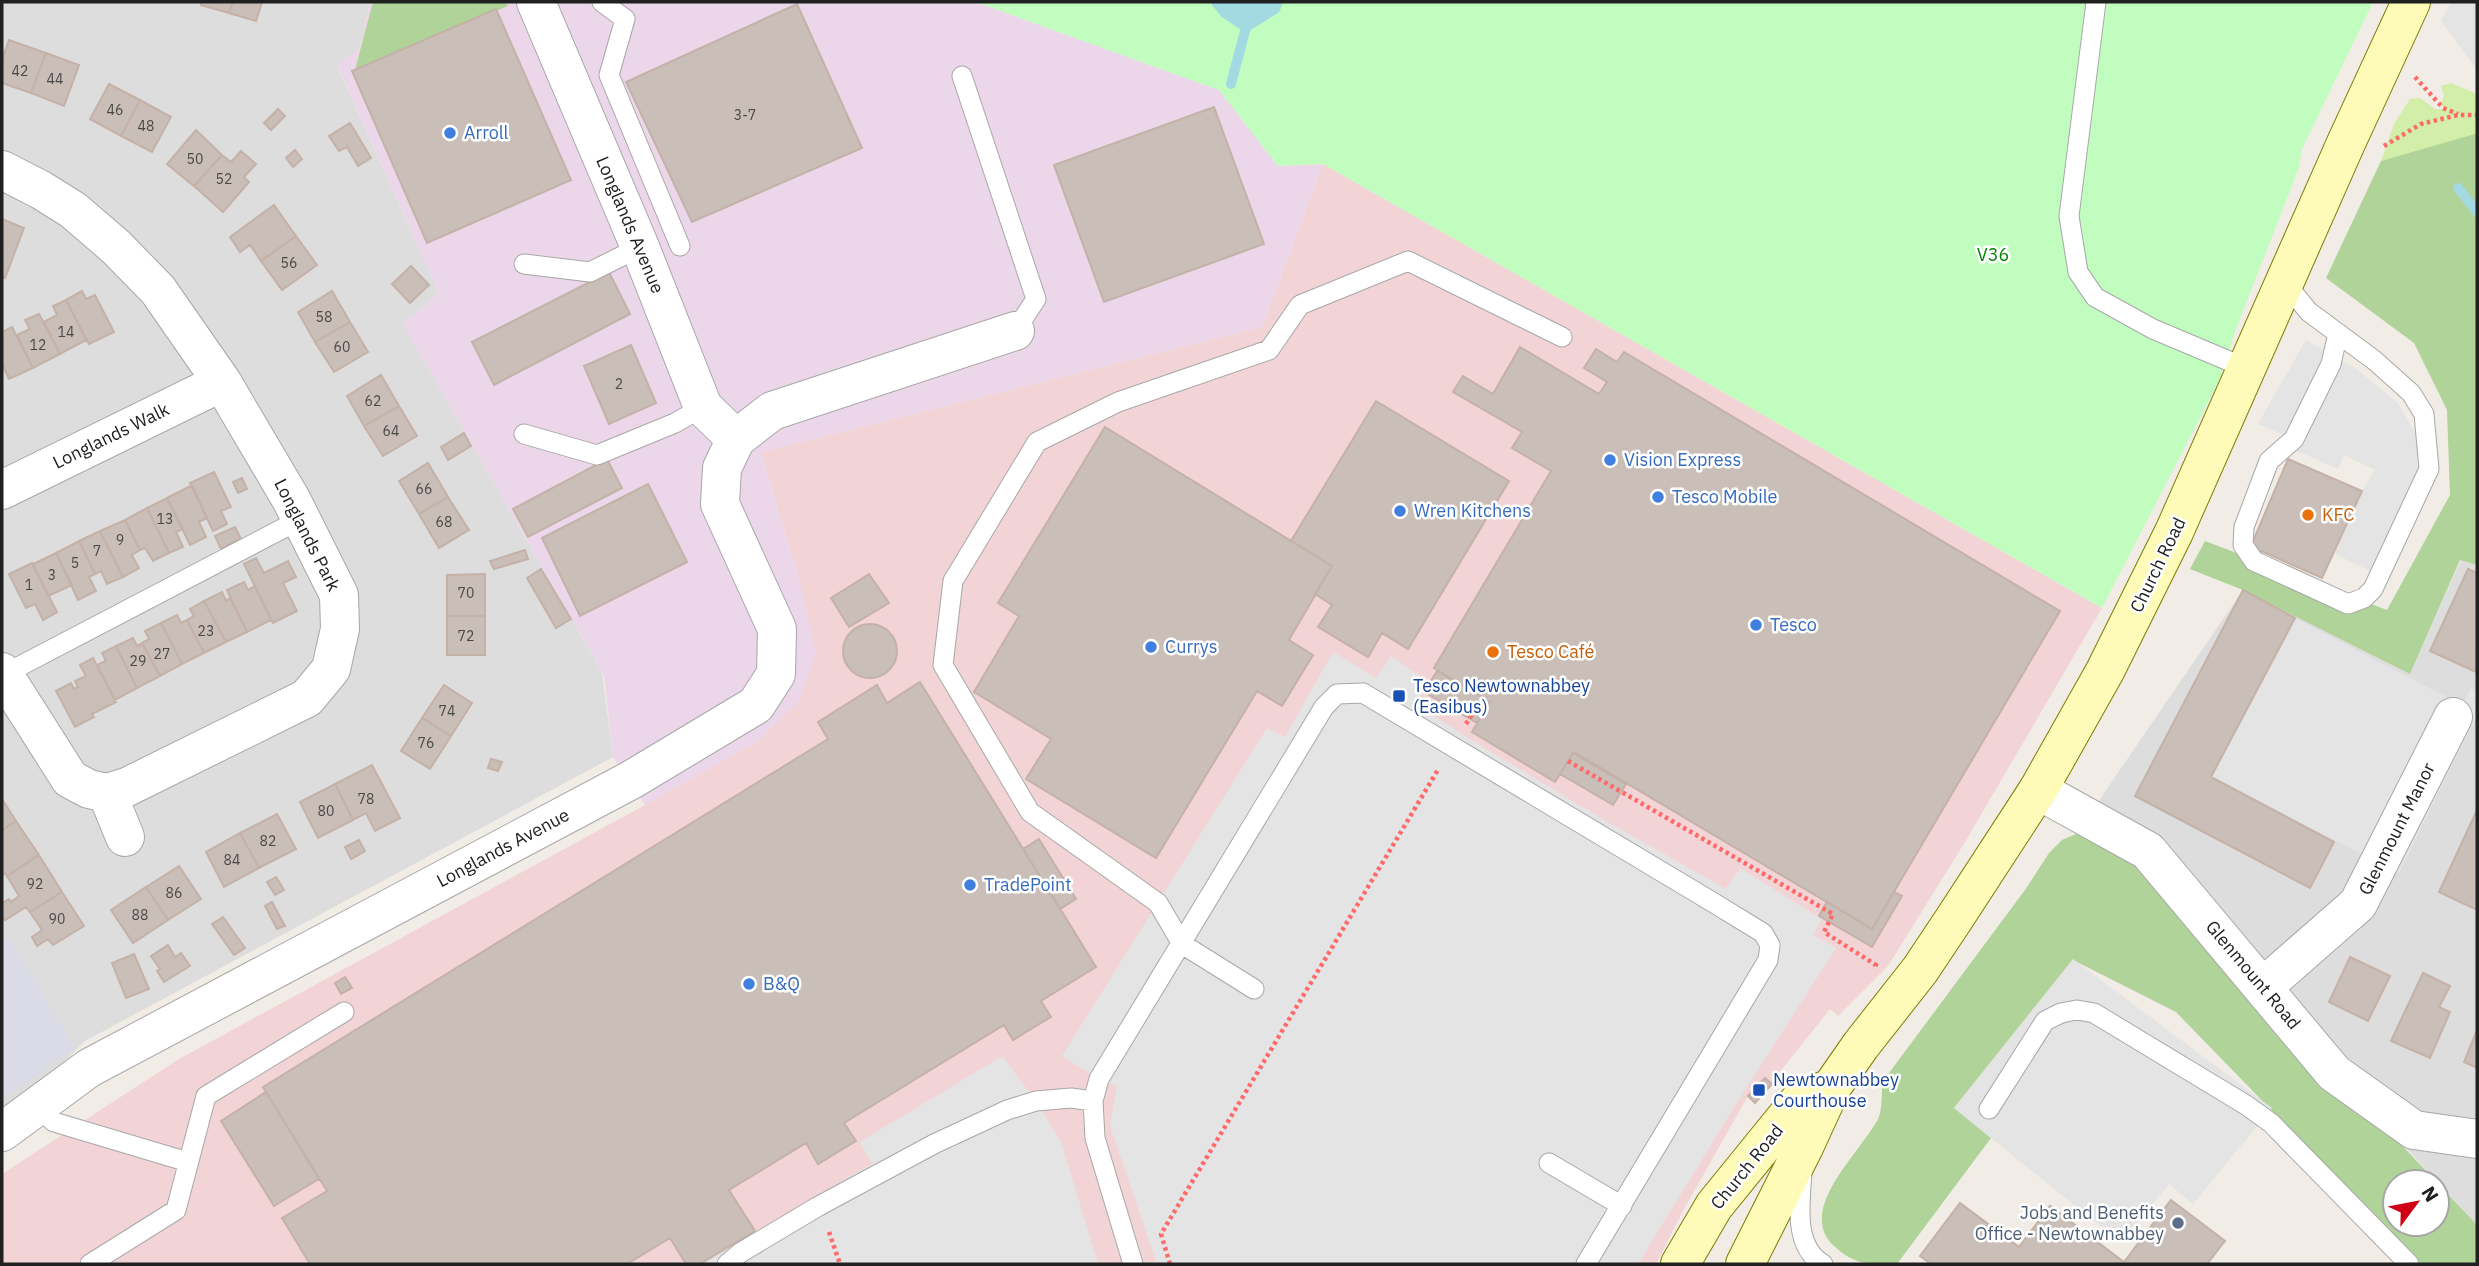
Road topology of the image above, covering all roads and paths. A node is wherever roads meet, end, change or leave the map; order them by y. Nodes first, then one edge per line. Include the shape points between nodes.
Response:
1 (536, 2) edge
2 (602, 2) edge
3 (2096, 2) edge
4 (2411, 2) edge
5 (2407, 69) dead end
6 (962, 76) dead end
7 (2458, 115) junction
8 (2477, 115) edge
9 (2378, 144) dead end
10 (645, 163) junction
11 (2, 170) edge
12 (611, 178) junction
13 (680, 246) dead end
14 (640, 247) junction
15 (524, 264) dead end
16 (2286, 283) junction
17 (1015, 331) joint
18 (2338, 333) junction
19 (1562, 337) dead end
20 (2248, 369) junction
21 (222, 382) junction
22 (703, 407) junction
23 (524, 434) dead end
24 (736, 439) junction
25 (2, 490) edge
26 (301, 519) junction
27 (11, 669) edge
28 (1485, 710) dead end
29 (2454, 717) dead end
30 (1460, 733) dead end
31 (1568, 761) dead end
32 (1441, 765) dead end
33 (2038, 790) junction
34 (107, 793) junction
35 (125, 837) dead end
36 (1182, 944) junction
37 (1867, 975) dead end
38 (2263, 987) junction
39 (1254, 989) dead end
40 (344, 1012) dead end
41 (1831, 1088) junction
42 (1093, 1101) junction
43 (36, 1105) junction
44 (1989, 1109) dead end
45 (2, 1132) edge
46 (2477, 1139) edge
47 (1804, 1147) junction
48 (188, 1163) junction
49 (1549, 1163) dead end
50 (1622, 1206) junction
51 (90, 1264) edge
52 (727, 1264) edge
53 (1133, 1264) edge
54 (1170, 1264) edge
55 (1586, 1264) edge
56 (1680, 1264) edge
57 (1745, 1264) edge
58 (1823, 1264) edge
59 (2409, 1264) edge

1 - 12 street, Longlands Avenue
2 - 10 lane via 625,19 609,75
3 - 20 lane via 2069,216 2078,272 2095,297 2153,329
4 - 16 street, Church Road
5 - 7 path via 2443,108
6 - 17 lane via 1036,299
7 - 8 path
7 - 9 path via 2421,124 2386,146
10 - 12 lane
10 - 13 lane
11 - 21 street, Longlands Park via 73,210 116,247 159,290
12 - 14 street, Longlands Avenue
14 - 15 lane via 590,272
14 - 22 street, Longlands Avenue
16 - 18 lane via 2309,312
16 - 20 street, Church Road
17 - 24 street, Longlands Avenue via 772,411
18 - 18 lane via 2331,364 2294,439 2267,465 2244,527 2244,545 2254,561 2348,604 2374,589 2430,469 2424,414 2411,393
19 - 36 lane via 1408,261 1300,305 1269,350 1118,402 1037,442 953,581 943,665 1030,813 1158,903
20 - 33 street, Church Road via 2105,671
21 - 25 street, Longlands Walk
21 - 26 street, Longlands Park
22 - 23 lane via 597,455
22 - 24 street, Longlands Avenue
24 - 43 street, Longlands Avenue via 722,468 720,504 777,629 776,674 756,705 631,780 89,1068
26 - 27 lane
26 - 34 street, Longlands Park via 339,595 340,629 331,669 307,698
27 - 34 street via 70,779
28 - 30 path via 1478,705
29 - 38 street, Glenmount Manor via 2358,904
31 - 37 path via 1833,914 1824,932 1876,965
32 - 54 path via 1161,1234
33 - 38 street, Glenmount Road via 2148,851
33 - 41 street, Church Road via 1920,970
34 - 35 street
36 - 39 lane
36 - 42 lane via 1099,1079
36 - 50 lane via 1324,707 1337,694 1363,693 1464,752 1763,933 1770,945 1768,960
38 - 46 street, Glenmount Road via 2333,1073 2414,1130
40 - 48 lane via 206,1096
41 - 47 street, Church Road
41 - 56 street, Church Road via 1800,1100 1714,1206
42 - 52 lane via 1036,1101 1007,1110 817,1207
42 - 53 lane via 1095,1139
43 - 45 street, Longlands Avenue
43 - 48 lane via 54,1122
44 - 59 lane via 2045,1021 2077,1010 2094,1013 2271,1123
47 - 57 street, Church Road
47 - 58 lane via 1799,1207 1804,1240 1815,1260
48 - 51 lane via 176,1210
49 - 50 lane
50 - 55 lane

